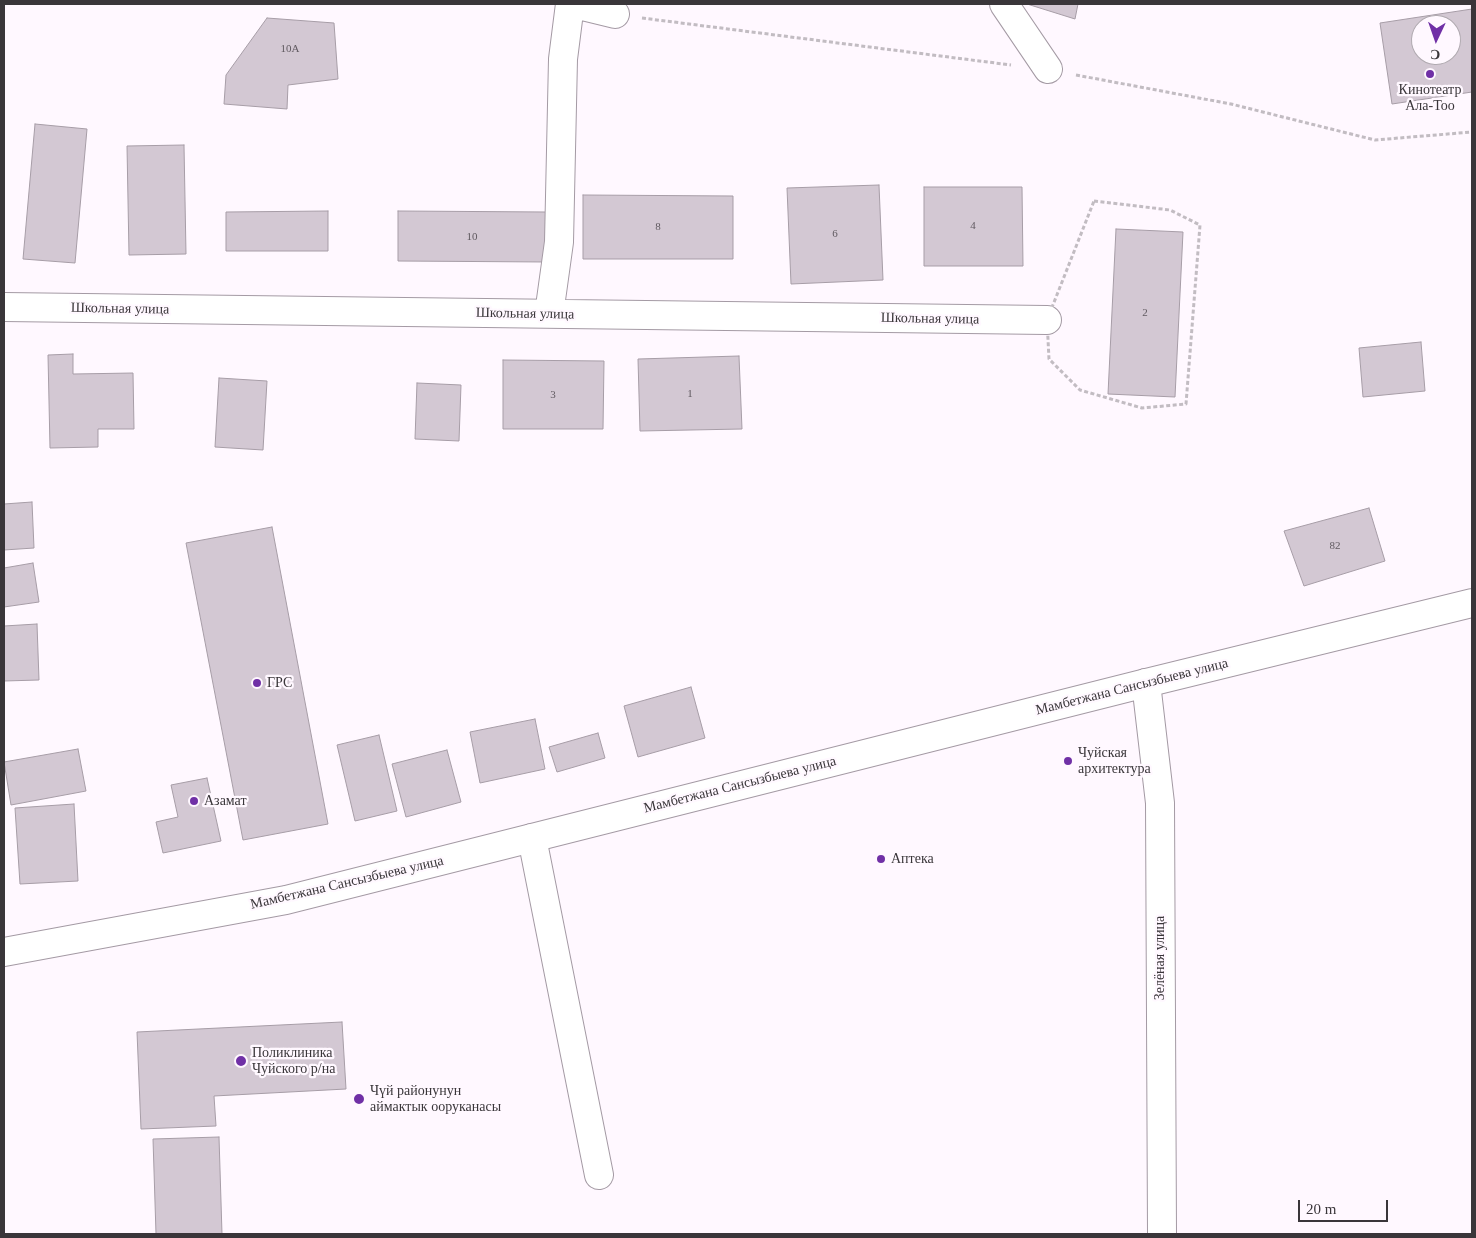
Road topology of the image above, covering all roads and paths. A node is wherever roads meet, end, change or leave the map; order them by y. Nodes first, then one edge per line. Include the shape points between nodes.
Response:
1 (572, 4) edge
2 (1004, 4) edge
3 (616, 14) joint
4 (1048, 69) junction
5 (1472, 132) edge
6 (4, 308) edge
7 (549, 314) junction
8 (1047, 320) junction
9 (1472, 604) edge
10 (1146, 683) junction
11 (532, 838) junction
12 (4, 952) edge
13 (599, 1175) dead end
14 (1162, 1234) edge

1 - 3 street
1 - 7 street via 563,59 559,242
2 - 4 street
3 - 4 path
4 - 5 path via 1231,104 1375,140
6 - 7 street, Школьная улица
7 - 8 street, Школьная улица
8 - 8 path via 1049,358 1080,390 1142,408 1186,404 1200,225 1170,210 1094,201
9 - 10 street, Мамбетжана Сансызбыева улица
10 - 11 street, Мамбетжана Сансызбыева улица
10 - 14 street, Зелёная улица via 1160,803
11 - 12 street, Мамбетжана Сансызбыева улица via 286,900
11 - 13 street

